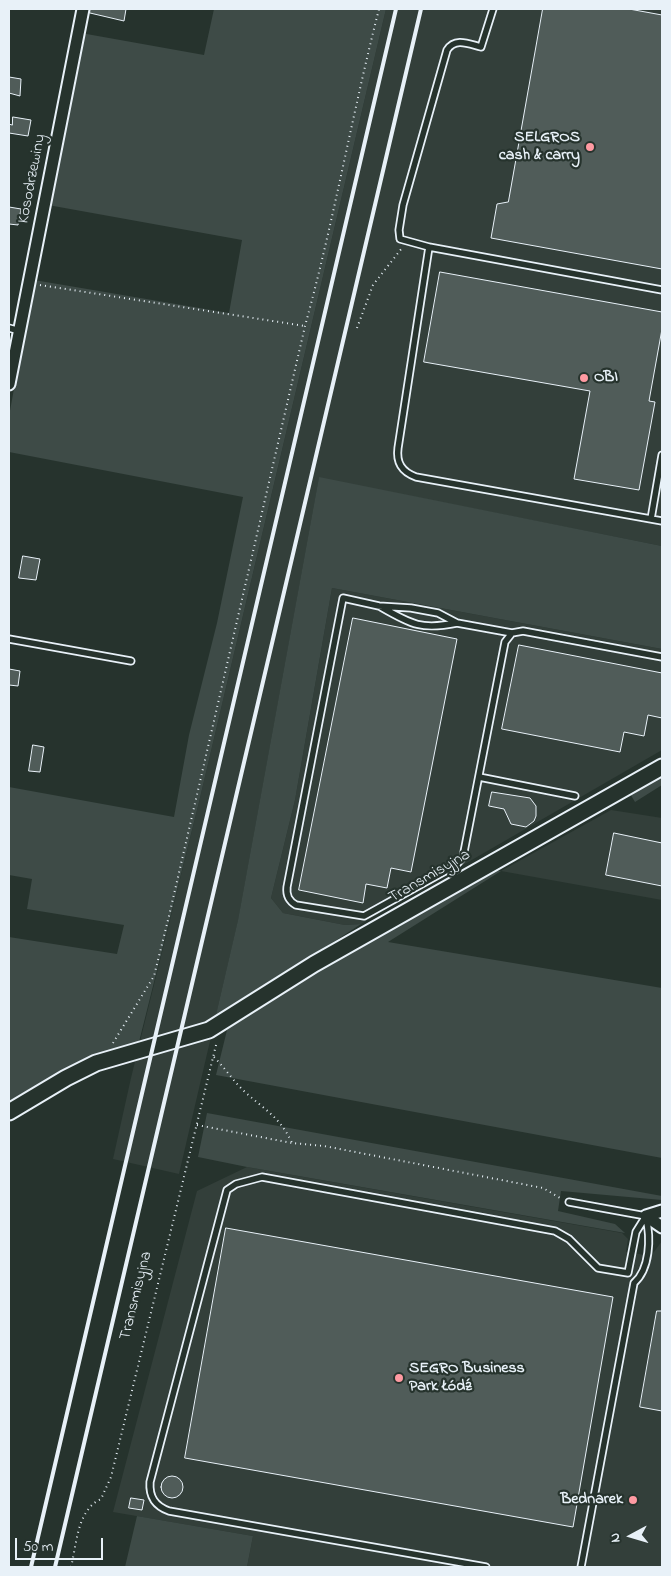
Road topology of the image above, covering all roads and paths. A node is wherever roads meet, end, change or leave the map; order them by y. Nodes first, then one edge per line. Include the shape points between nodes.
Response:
1 (83, 9) edge
2 (379, 9) edge
3 (493, 9) edge
4 (407, 242) junction
5 (429, 247) junction
6 (30, 283) junction
7 (662, 290) edge
8 (305, 326) junction
9 (358, 328) dead end
10 (14, 330) edge
11 (9, 384) edge
12 (662, 455) edge
13 (651, 519) junction
14 (662, 521) edge
15 (379, 606) junction
16 (457, 623) junction
17 (512, 633) junction
18 (9, 639) edge
19 (662, 657) edge
20 (131, 662) dead end
21 (662, 767) edge
22 (479, 778) junction
23 (575, 796) dead end
24 (220, 1024) junction
25 (214, 1056) junction
26 (110, 1058) junction
27 (9, 1112) edge
28 (197, 1125) junction
29 (292, 1143) junction
30 (569, 1202) joint
31 (662, 1211) edge
32 (646, 1216) junction
33 (662, 1227) edge
34 (628, 1273) junction
35 (634, 1283) junction
36 (71, 1567) edge
37 (486, 1567) edge
38 (582, 1567) edge

1 - 6 street, Kosodrzewiny
2 - 8 path via 359,87 326,248
3 - 4 lane via 481,47 456,42 447,50 403,205 398,230 400,238
4 - 5 lane
4 - 9 path via 373,285
5 - 7 lane
5 - 13 lane via 397,455 403,470 416,477
6 - 8 path
6 - 10 street, Kosodrzewiny
8 - 26 path via 154,976 115,1037
10 - 11 street, Kosodrzewiny
12 - 13 lane
13 - 14 lane
15 - 16 lane via 438,613
15 - 16 lane via 409,623 434,628
15 - 22 lane via 343,598 286,887 288,898 296,905 364,916 456,865 466,849
16 - 17 lane
17 - 19 lane via 523,631
17 - 22 lane via 505,642
18 - 20 lane
21 - 24 street, Transmisyjna via 314,964
22 - 23 lane
24 - 25 path, Transmisyjna
24 - 26 street, Transmisyjna via 189,1038
25 - 28 path, Transmisyjna
25 - 29 path via 244,1091 285,1127
26 - 27 street, Transmisyjna via 81,1069
28 - 29 path
28 - 36 path, Transmisyjna via 111,1477 101,1499 91,1503 83,1516
29 - 30 path via 324,1146 544,1188
30 - 32 lane
31 - 32 street
32 - 33 street
32 - 34 lane via 636,1232
32 - 35 lane via 650,1234 642,1276
34 - 35 lane
34 - 37 lane via 598,1268 569,1239 555,1231 262,1177 227,1190 150,1482 153,1500 160,1508 169,1511
35 - 38 lane

